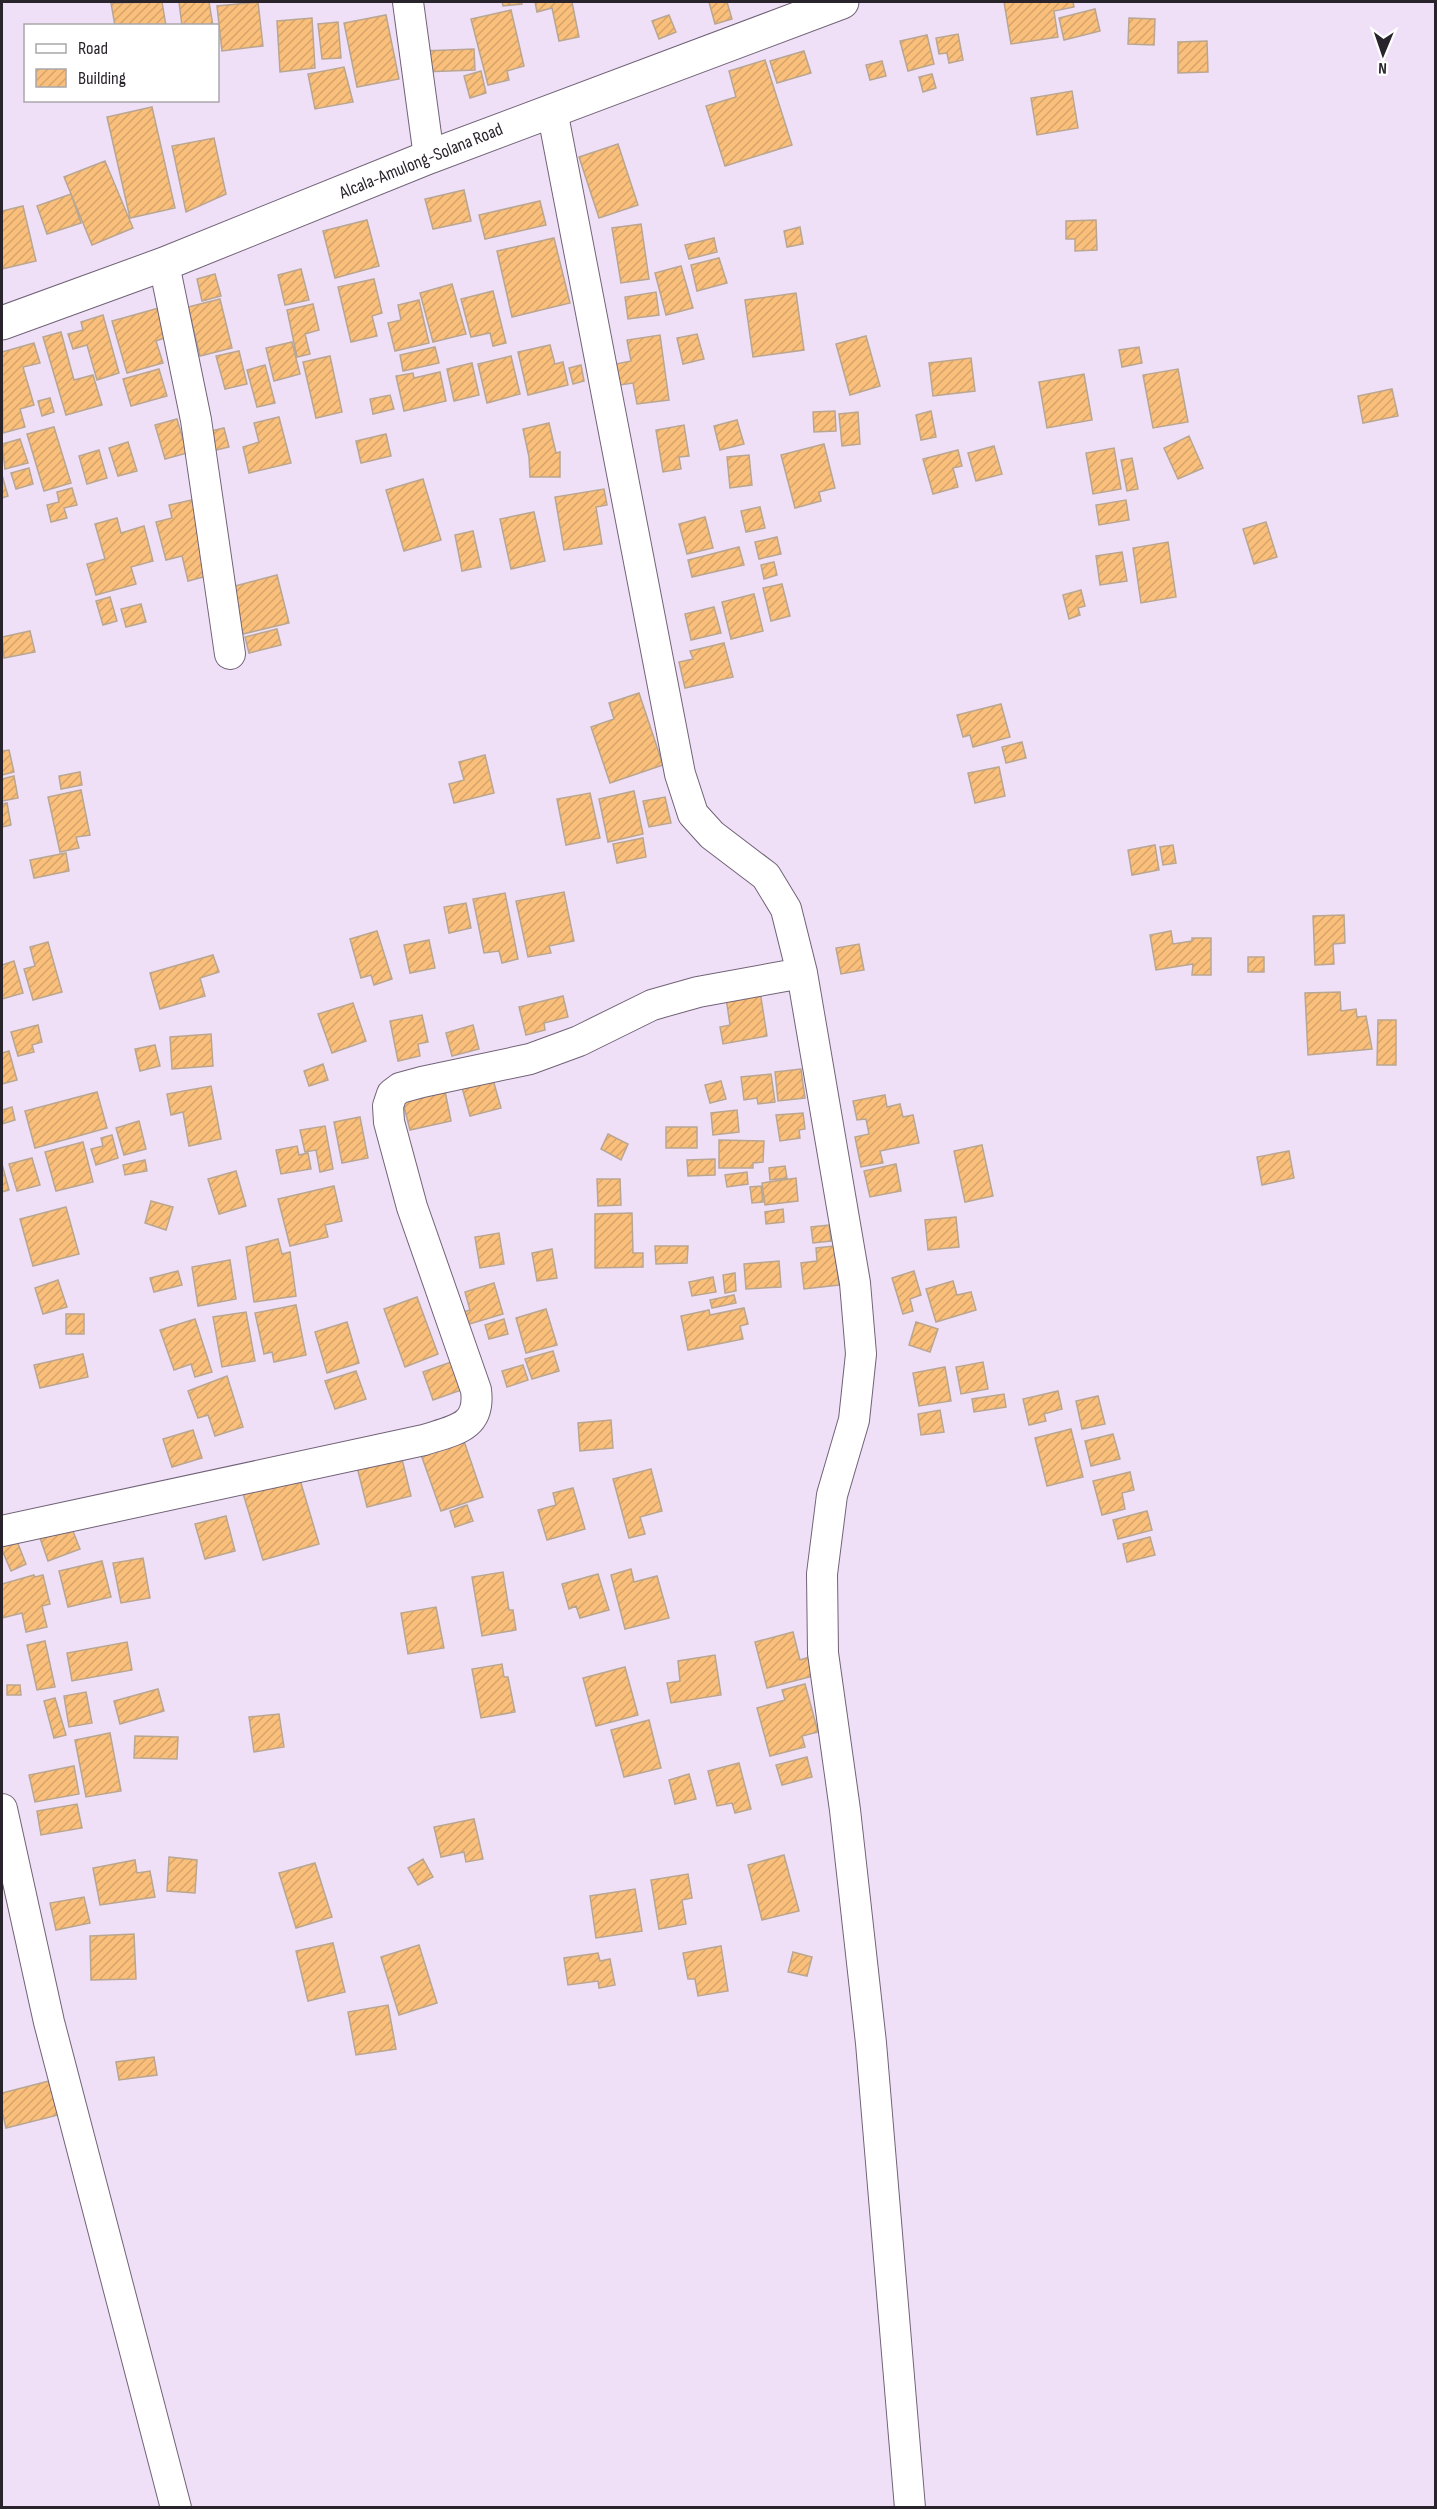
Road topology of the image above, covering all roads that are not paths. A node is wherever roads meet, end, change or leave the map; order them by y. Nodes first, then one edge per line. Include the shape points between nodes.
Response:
1 (408, 2) edge
2 (842, 2) edge
3 (552, 110) junction
4 (429, 158) junction
5 (164, 264) junction
6 (2, 323) edge
7 (230, 654) dead end
8 (802, 973) junction
9 (2, 1531) edge
10 (2, 1809) edge
11 (176, 2508) edge
12 (910, 2508) edge

1 - 4 street
2 - 3 main road, Alcala-Amulong-Solana Road
3 - 4 main road, Alcala-Amulong-Solana Road
3 - 8 street via 681,774 693,814 712,835 766,876 786,909
4 - 5 main road, Alcala-Amulong-Solana Road
5 - 6 main road, Alcala-Amulong-Solana Road
5 - 7 street via 196,420
8 - 9 street via 651,1005 579,1041 530,1059 422,1082 392,1094 389,1122 412,1207 476,1390 476,1413 470,1422 424,1440
8 - 12 street via 855,1283 861,1354 854,1420 832,1495 822,1574 823,1653 846,1810 871,2043
10 - 11 street via 49,2022

